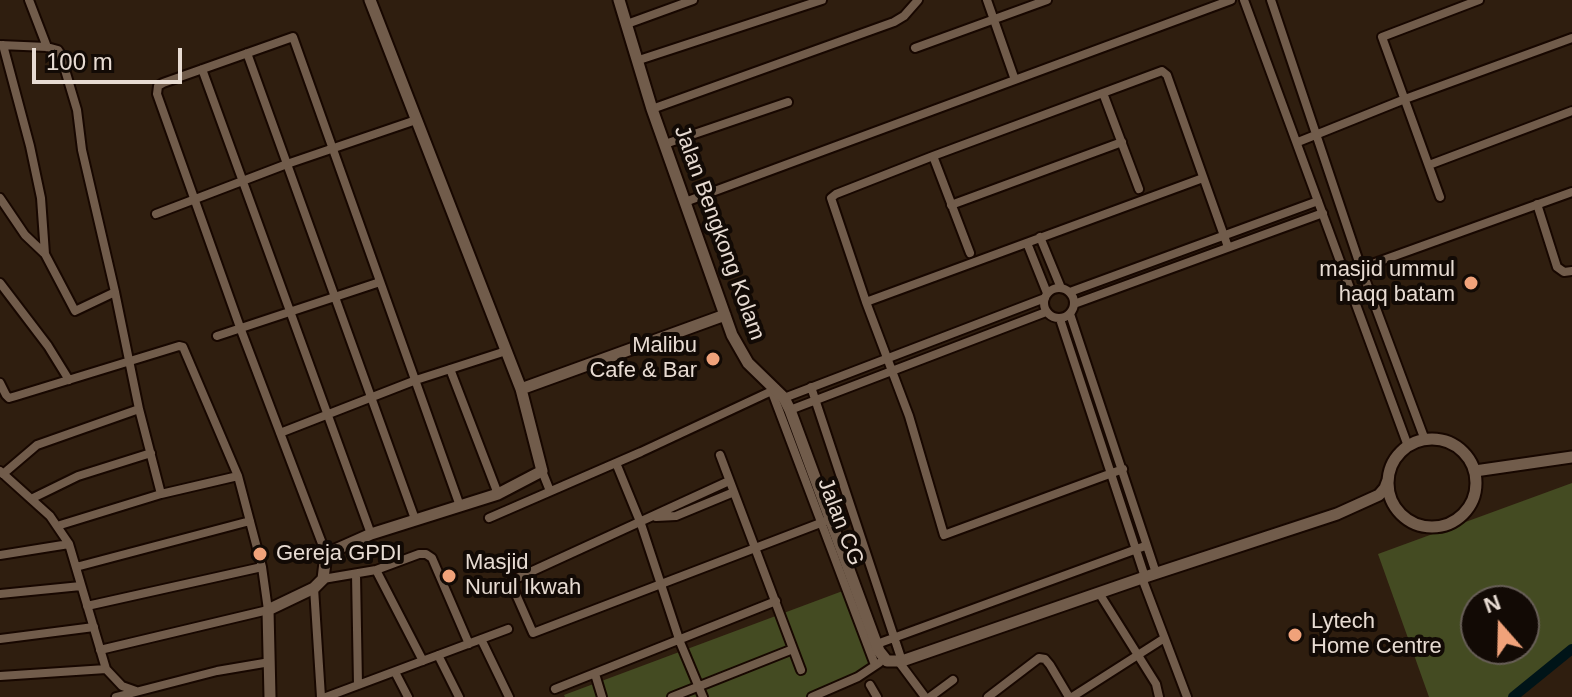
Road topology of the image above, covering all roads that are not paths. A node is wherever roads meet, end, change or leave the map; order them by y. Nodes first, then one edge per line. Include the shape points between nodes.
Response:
1 (29, 0) edge
2 (370, 0) edge
3 (619, 0) edge
4 (693, 0) edge
5 (822, 0) edge
6 (918, 0) edge
7 (987, 0) edge
8 (1047, 0) edge
9 (1228, 0) edge
10 (1244, 0) edge
11 (1271, 0) edge
12 (1479, 0) edge
13 (993, 19) junction
14 (627, 24) junction
15 (1572, 38) edge
16 (1, 45) edge
17 (47, 47) junction
18 (915, 48) dead end
19 (247, 53) junction
20 (639, 60) junction
21 (3, 65) edge
22 (202, 69) junction
23 (1015, 80) junction
24 (1103, 93) junction
25 (1405, 99) junction
26 (788, 102) dead end
27 (652, 109) junction
28 (1572, 111) edge
29 (416, 120) junction
30 (1317, 135) junction
31 (1122, 142) junction
32 (1298, 142) junction
33 (665, 144) junction
34 (333, 148) junction
35 (933, 156) junction
36 (287, 164) junction
37 (1429, 165) junction
38 (1203, 178) junction
39 (241, 181) junction
40 (1139, 189) dead end
41 (1572, 192) edge
42 (1440, 197) dead end
43 (0, 198) edge
44 (194, 199) junction
45 (1318, 201) junction
46 (685, 202) junction
47 (1537, 204) junction
48 (951, 205) junction
49 (1323, 213) junction
50 (156, 214) dead end
51 (1224, 236) junction
52 (1040, 237) junction
53 (1027, 243) junction
54 (1228, 247) junction
55 (970, 253) dead end
56 (45, 254) junction
57 (1361, 268) junction
58 (1572, 271) edge
59 (380, 282) junction
60 (0, 283) edge
61 (1066, 290) junction
62 (115, 292) junction
63 (1046, 295) junction
64 (337, 298) junction
65 (866, 302) junction
66 (1074, 304) junction
67 (1046, 312) junction
68 (290, 313) junction
69 (1070, 314) junction
70 (725, 315) junction
71 (1060, 319) junction
72 (241, 330) junction
73 (217, 336) dead end
74 (506, 351) junction
75 (887, 358) junction
76 (129, 362) junction
77 (450, 369) junction
78 (892, 371) junction
79 (69, 380) junction
80 (416, 380) junction
81 (1, 385) edge
82 (811, 387) junction
83 (521, 389) junction
84 (777, 393) junction
85 (369, 398) junction
86 (815, 401) junction
87 (139, 409) junction
88 (790, 410) junction
89 (328, 415) junction
90 (280, 433) junction
91 (1425, 440) junction
92 (1408, 446) junction
93 (151, 453) junction
94 (720, 455) dead end
95 (1572, 457) edge
96 (616, 463) junction
97 (1123, 469) junction
98 (542, 471) junction
99 (1475, 471) junction
100 (1, 472) edge
101 (1113, 473) junction
102 (238, 476) junction
103 (1388, 480) junction
104 (729, 481) junction
105 (550, 491) junction
106 (734, 492) junction
107 (161, 494) junction
108 (498, 494) junction
109 (33, 498) junction
110 (1369, 502) junction
111 (460, 506) junction
112 (1395, 508) junction
113 (654, 517) junction
114 (489, 518) dead end
115 (415, 519) junction
116 (250, 521) junction
117 (826, 521) junction
118 (641, 524) junction
119 (57, 526) junction
120 (371, 534) junction
121 (69, 544) junction
122 (1145, 546) junction
123 (756, 548) junction
124 (1134, 550) junction
125 (326, 554) junction
126 (0, 555) edge
127 (76, 567) junction
128 (262, 567) junction
129 (376, 570) junction
130 (356, 574) junction
131 (1148, 576) junction
132 (323, 579) junction
133 (661, 582) junction
134 (81, 586) junction
135 (314, 588) junction
136 (1099, 593) junction
137 (0, 594) edge
138 (776, 601) junction
139 (87, 606) junction
140 (268, 610) junction
141 (94, 627) junction
142 (508, 629) dead end
143 (0, 639) edge
144 (481, 639) junction
145 (894, 639) junction
146 (1163, 639) junction
147 (680, 642) junction
148 (469, 644) junction
149 (877, 644) junction
150 (793, 649) junction
151 (100, 650) junction
152 (1138, 654) junction
153 (438, 655) junction
154 (423, 661) junction
155 (270, 662) junction
156 (890, 662) junction
157 (106, 669) junction
158 (801, 670) dead end
159 (395, 672) junction
160 (595, 674) junction
161 (0, 676) edge
162 (953, 680) dead end
163 (358, 685) junction
164 (870, 685) dead end
165 (699, 687) junction
166 (555, 689) dead end
167 (136, 691) junction
168 (347, 693) edge
169 (116, 697) edge
170 (270, 697) edge
171 (324, 697) edge
172 (408, 697) edge
173 (459, 697) edge
174 (509, 697) edge
175 (602, 697) edge
176 (672, 697) edge
177 (703, 697) edge
178 (812, 697) edge
179 (877, 697) edge
180 (927, 697) edge
181 (988, 697) edge
182 (1070, 697) edge
183 (1159, 697) edge
184 (1187, 697) edge

1 - 17 street
2 - 29 street
3 - 14 street, Jalan Bengkong Kolam
4 - 14 street
5 - 20 street
6 - 27 street via 894,22
7 - 13 street
8 - 13 street
9 - 23 street
10 - 32 street
11 - 30 street
12 - 25 street via 1382,37
13 - 18 street
13 - 23 street
14 - 20 street, Jalan Bengkong Kolam
15 - 25 street
16 - 17 street
16 - 21 street
17 - 62 street via 60,53 77,110
19 - 22 street
19 - 34 street via 293,37
19 - 36 street
20 - 27 street, Jalan Bengkong Kolam
21 - 56 street via 30,146
22 - 39 street
22 - 44 street via 156,90
23 - 46 street
24 - 31 street
24 - 35 street
24 - 38 street via 1165,73
25 - 30 street
25 - 37 street
26 - 33 street
27 - 33 street, Jalan Bengkong Kolam
28 - 37 street
29 - 34 street
29 - 74 street
30 - 32 street
30 - 57 street
31 - 40 street
31 - 48 street
32 - 45 street
33 - 46 street, Jalan Bengkong Kolam
34 - 36 street
34 - 59 street
35 - 48 street
35 - 65 street via 831,198
36 - 39 street
36 - 64 street
37 - 42 street
38 - 51 street
38 - 52 street
39 - 44 street
39 - 68 street
41 - 47 street
43 - 56 street
44 - 50 street
44 - 72 street
45 - 49 street
45 - 51 street
46 - 70 street, Jalan Bengkong Kolam
47 - 57 street
47 - 58 street via 1557,267
48 - 55 street
49 - 54 street
49 - 92 street
51 - 54 street
51 - 61 street
52 - 53 street
52 - 61 street
53 - 63 street
53 - 65 street
54 - 66 street
56 - 62 street via 75,311
57 - 91 street
59 - 64 street
59 - 80 street
60 - 79 street
61 - 63 street
61 - 66 street
62 - 76 street
63 - 67 street
63 - 75 street
64 - 68 street
64 - 85 street
65 - 75 street
66 - 69 street
67 - 71 street
67 - 78 street
68 - 72 street
68 - 89 street
69 - 71 street
69 - 97 street
70 - 83 street
70 - 84 street, Jalan Bengkong Kolam via 748,363
71 - 101 street
72 - 73 street
72 - 90 street
74 - 77 street
74 - 83 street
75 - 78 street
75 - 82 street
76 - 79 street
76 - 87 street
76 - 102 street via 183,347
77 - 80 street
77 - 108 street
78 - 86 street
78 - 101 street via 944,535
79 - 81 street via 9,398
80 - 85 street
80 - 111 street
82 - 84 street
82 - 86 street
83 - 98 street
84 - 88 street, Jalan Bengkong Kolam
84 - 96 street
84 - 117 street, Jalan CG
85 - 89 street
85 - 115 street
86 - 88 street
86 - 145 street
87 - 93 street
87 - 100 street via 37,445
88 - 117 street, Jalan Bengkong Kolam
89 - 90 street
89 - 120 street
90 - 125 street
91 - 92 street
91 - 99 street via 1461,450
92 - 103 street via 1398,455
93 - 107 street
93 - 109 street via 78,476
94 - 104 street
95 - 99 street
96 - 105 street
96 - 118 street
97 - 101 street
97 - 122 street
98 - 105 street
98 - 108 street
99 - 112 street via 1472,501 1451,523 1420,526
100 - 109 street
101 - 124 street
102 - 107 street
102 - 116 street
103 - 110 street
103 - 112 street
104 - 106 street
104 - 113 street
105 - 114 street
106 - 113 street via 676,516
106 - 123 street
107 - 119 street
108 - 111 street
109 - 119 street
110 - 112 street
110 - 131 street
111 - 115 street
113 - 118 street
115 - 120 street
116 - 127 street
116 - 128 street
117 - 123 street
117 - 149 street, Jalan Bengkong Kolam
117 - 156 street, Jalan CG
118 - 133 street
118 - 133 street via 511,583 533,633
119 - 121 street
120 - 125 street
121 - 126 street
121 - 127 street
122 - 124 street
122 - 131 street
123 - 133 street
123 - 138 street
124 - 131 street
124 - 145 street
125 - 132 street
127 - 134 street
128 - 139 street
128 - 140 street
129 - 130 street
129 - 148 street via 419,554 432,558
129 - 154 street
130 - 132 street
130 - 163 street
131 - 136 street
131 - 146 street
132 - 135 street
133 - 147 street
134 - 137 street
134 - 139 street
135 - 140 street
135 - 171 street
136 - 152 street
136 - 156 street
138 - 147 street
138 - 150 street
139 - 141 street
140 - 151 street
140 - 155 street
141 - 143 street
141 - 151 street
142 - 144 street
144 - 148 street
144 - 174 street
145 - 149 street
145 - 156 street
146 - 152 street
146 - 184 street
147 - 160 street
147 - 165 street
148 - 153 street
149 - 156 street, Jalan Bengkong Kolam
150 - 158 street
150 - 165 street
151 - 157 street
152 - 182 street
152 - 183 street
153 - 154 street
153 - 173 street
154 - 159 street
155 - 167 street
155 - 170 street
156 - 178 street
156 - 180 street
157 - 161 street
157 - 167 street via 122,686
159 - 163 street
159 - 172 street
160 - 166 street
160 - 175 street
162 - 180 street
163 - 168 street
164 - 179 street
165 - 176 street
165 - 177 street
167 - 169 street
168 - 171 street
181 - 182 street via 1039,658 1050,665

